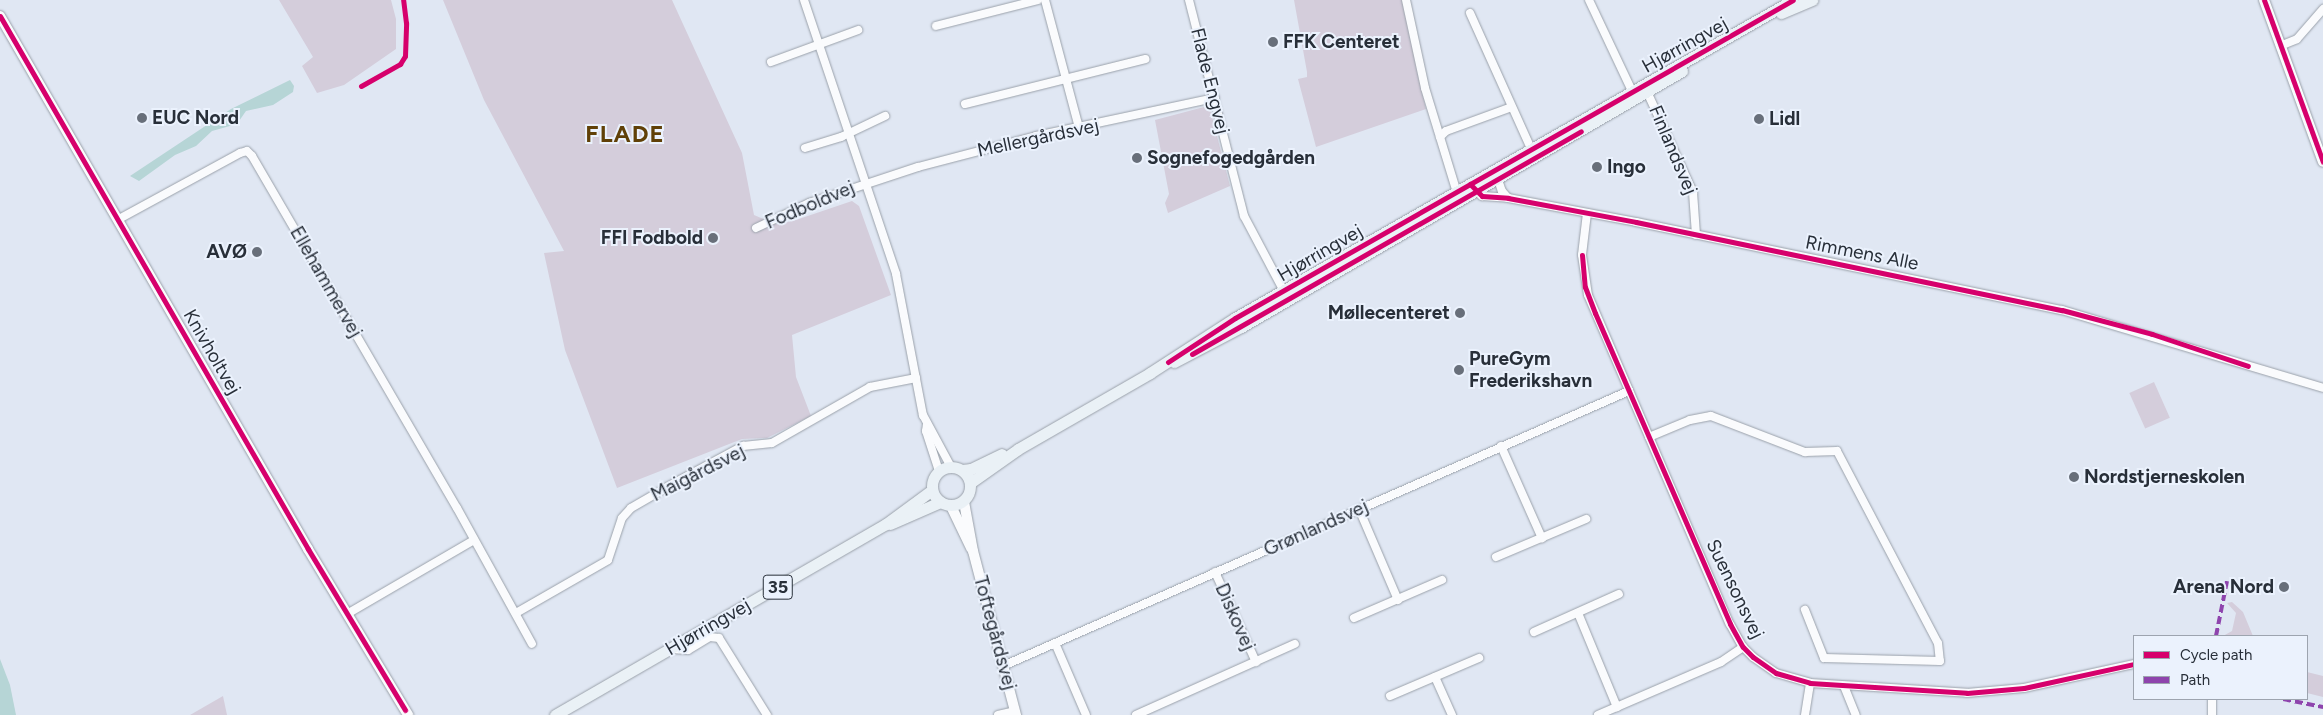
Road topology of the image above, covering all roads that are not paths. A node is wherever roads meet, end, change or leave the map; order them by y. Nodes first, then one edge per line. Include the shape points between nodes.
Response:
1 (804, 0) edge
2 (1038, 0) edge
3 (1045, 0) edge
4 (1189, 0) edge
5 (1406, 0) edge
6 (1588, 0) edge
7 (1793, 0) edge
8 (1812, 0) edge
9 (2264, 0) edge
10 (2323, 9) edge
11 (1470, 13) dead end
12 (0, 16) edge
13 (1763, 19) junction
14 (936, 26) dead end
15 (858, 30) dead end
16 (818, 45) junction
17 (2280, 46) junction
18 (1145, 59) dead end
19 (772, 62) dead end
20 (1066, 79) junction
21 (1634, 95) junction
22 (1649, 96) dead end
23 (1215, 98) junction
24 (964, 104) dead end
25 (1512, 107) junction
26 (885, 116) dead end
27 (1079, 128) junction
28 (847, 133) junction
29 (1440, 137) junction
30 (805, 148) dead end
31 (1533, 154) junction
32 (2322, 158) edge
33 (1496, 175) junction
34 (864, 183) junction
35 (1472, 188) junction
36 (1459, 196) junction
37 (1508, 198) junction
38 (1587, 213) junction
39 (119, 219) junction
40 (756, 228) dead end
41 (1696, 234) junction
42 (1286, 295) junction
43 (916, 378) junction
44 (2323, 388) edge
45 (1629, 391) junction
46 (927, 424) junction
47 (1649, 437) junction
48 (1501, 446) junction
49 (1018, 449) junction
50 (951, 467) junction
51 (962, 470) junction
52 (939, 471) junction
53 (970, 483) junction
54 (932, 490) junction
55 (964, 502) junction
56 (945, 504) junction
57 (1359, 509) junction
58 (1586, 519) dead end
59 (886, 524) junction
60 (1542, 538) junction
61 (474, 540) junction
62 (973, 551) junction
63 (1496, 557) dead end
64 (1215, 572) junction
65 (1442, 580) dead end
66 (1620, 594) dead end
67 (1398, 600) junction
68 (1805, 610) dead end
69 (516, 613) junction
70 (1578, 613) junction
71 (347, 614) junction
72 (1354, 618) dead end
73 (1534, 632) dead end
74 (1055, 643) junction
75 (532, 644) dead end
76 (1295, 644) dead end
77 (1743, 647) junction
78 (670, 649) junction
79 (1479, 658) dead end
80 (1256, 662) junction
81 (2133, 664) edge
82 (1003, 666) junction
83 (1435, 677) junction
84 (1810, 683) junction
85 (1844, 686) junction
86 (1390, 696) dead end
87 (2212, 700) edge
88 (398, 703) junction
89 (1617, 707) junction
90 (1016, 713) edge
91 (400, 715) edge
92 (408, 715) edge
93 (555, 715) edge
94 (768, 715) edge
95 (998, 715) edge
96 (1086, 715) edge
97 (1136, 715) edge
98 (1452, 715) edge
99 (1598, 715) edge
100 (1805, 715) edge
101 (1856, 715) edge
102 (2212, 715) edge

1 - 16 street
2 - 14 street
3 - 20 street
4 - 23 street, Flade Engvej
5 - 29 street via 1425,88
6 - 21 street
7 - 13 main road, Hjørringvej
8 - 13 main road, Hjørringvej
9 - 17 street
10 - 17 street via 2297,39
11 - 25 street
12 - 39 street, Knivholtvej
13 - 21 main road, Hjørringvej via 1700,52
15 - 16 street
16 - 19 street
16 - 28 street
17 - 32 street
18 - 20 street
20 - 24 street
20 - 27 street
21 - 31 main road, Hjørringvej
22 - 41 street, Finlandsvej via 1693,192
23 - 27 street, Mellergårdsvej
23 - 42 street, Flade Engvej via 1244,216
25 - 29 street via 1446,131
25 - 31 street
26 - 28 street
27 - 34 street, Mellergårdsvej via 980,150
28 - 30 street
28 - 34 street
29 - 36 street
31 - 33 main road, Hjørringvej
33 - 35 main road, Hjørringvej
33 - 37 street
34 - 40 street, Fodboldvej
34 - 43 street via 896,274
35 - 36 main road, Hjørringvej
35 - 37 street, Rimmens Alle via 1487,197
36 - 42 main road, Hjørringvej
37 - 38 street, Rimmens Alle
38 - 41 street, Rimmens Alle
38 - 45 street, Suensonsvej via 1582,255 1585,287
39 - 61 street, Ellehammervej via 240,153 247,152 252,156
39 - 71 street, Knivholtvej
41 - 44 street, Rimmens Alle via 2062,310
42 - 49 main road, Hjørringvej via 1176,354 1168,362
43 - 46 street
43 - 69 street, Maigårdsvej via 870,387 772,443 742,446 648,498 622,518 608,560
45 - 47 street, Suensonsvej
45 - 48 street, Grønlandsvej
46 - 50 street
46 - 52 street via 926,431
47 - 68 street via 1690,420 1711,416 1805,452 1837,451 1938,643 1940,662 1824,658
47 - 77 street, Suensonsvej
48 - 57 street, Grønlandsvej
48 - 60 street
49 - 51 main road, Hjørringvej
49 - 53 main road, Hjørringvej
50 - 51 main road
50 - 52 main road
51 - 53 main road
52 - 54 main road
53 - 55 main road via 970,493
54 - 56 main road
54 - 59 main road, Hjørringvej / 35
55 - 56 main road, 35
55 - 62 street, Toftegårdsvej
56 - 59 main road, Hjørringvej / 35
56 - 62 street, Toftegårdsvej
57 - 64 street, Grønlandsvej
57 - 67 street
58 - 60 street
59 - 78 main road, Hjørringvej / 35
60 - 63 street
61 - 69 street, Ellehammervej
61 - 71 street
62 - 82 street, Toftegårdsvej
64 - 74 street, Grønlandsvej
64 - 80 street, Diskovej
65 - 67 street
66 - 70 street
67 - 72 street
69 - 75 street, Ellehammervej
70 - 73 street
70 - 89 street
71 - 88 street, Knivholtvej
74 - 82 street, Grønlandsvej
74 - 96 street
76 - 80 street, Diskovej
77 - 84 street, Suensonsvej via 1776,673
77 - 89 street via 1721,662
78 - 93 main road, Hjørringvej / 35
78 - 94 street via 688,650 716,636
79 - 83 street
80 - 97 street, Diskovej
81 - 85 street, Suensonsvej via 2024,688 1976,692
82 - 90 street, Toftegårdsvej
83 - 86 street
83 - 98 street
84 - 85 street, Suensonsvej
84 - 100 street
85 - 101 street
87 - 102 street
88 - 91 street, Knivholtvej
88 - 92 street, Knivholtvej
89 - 99 street
90 - 95 street

